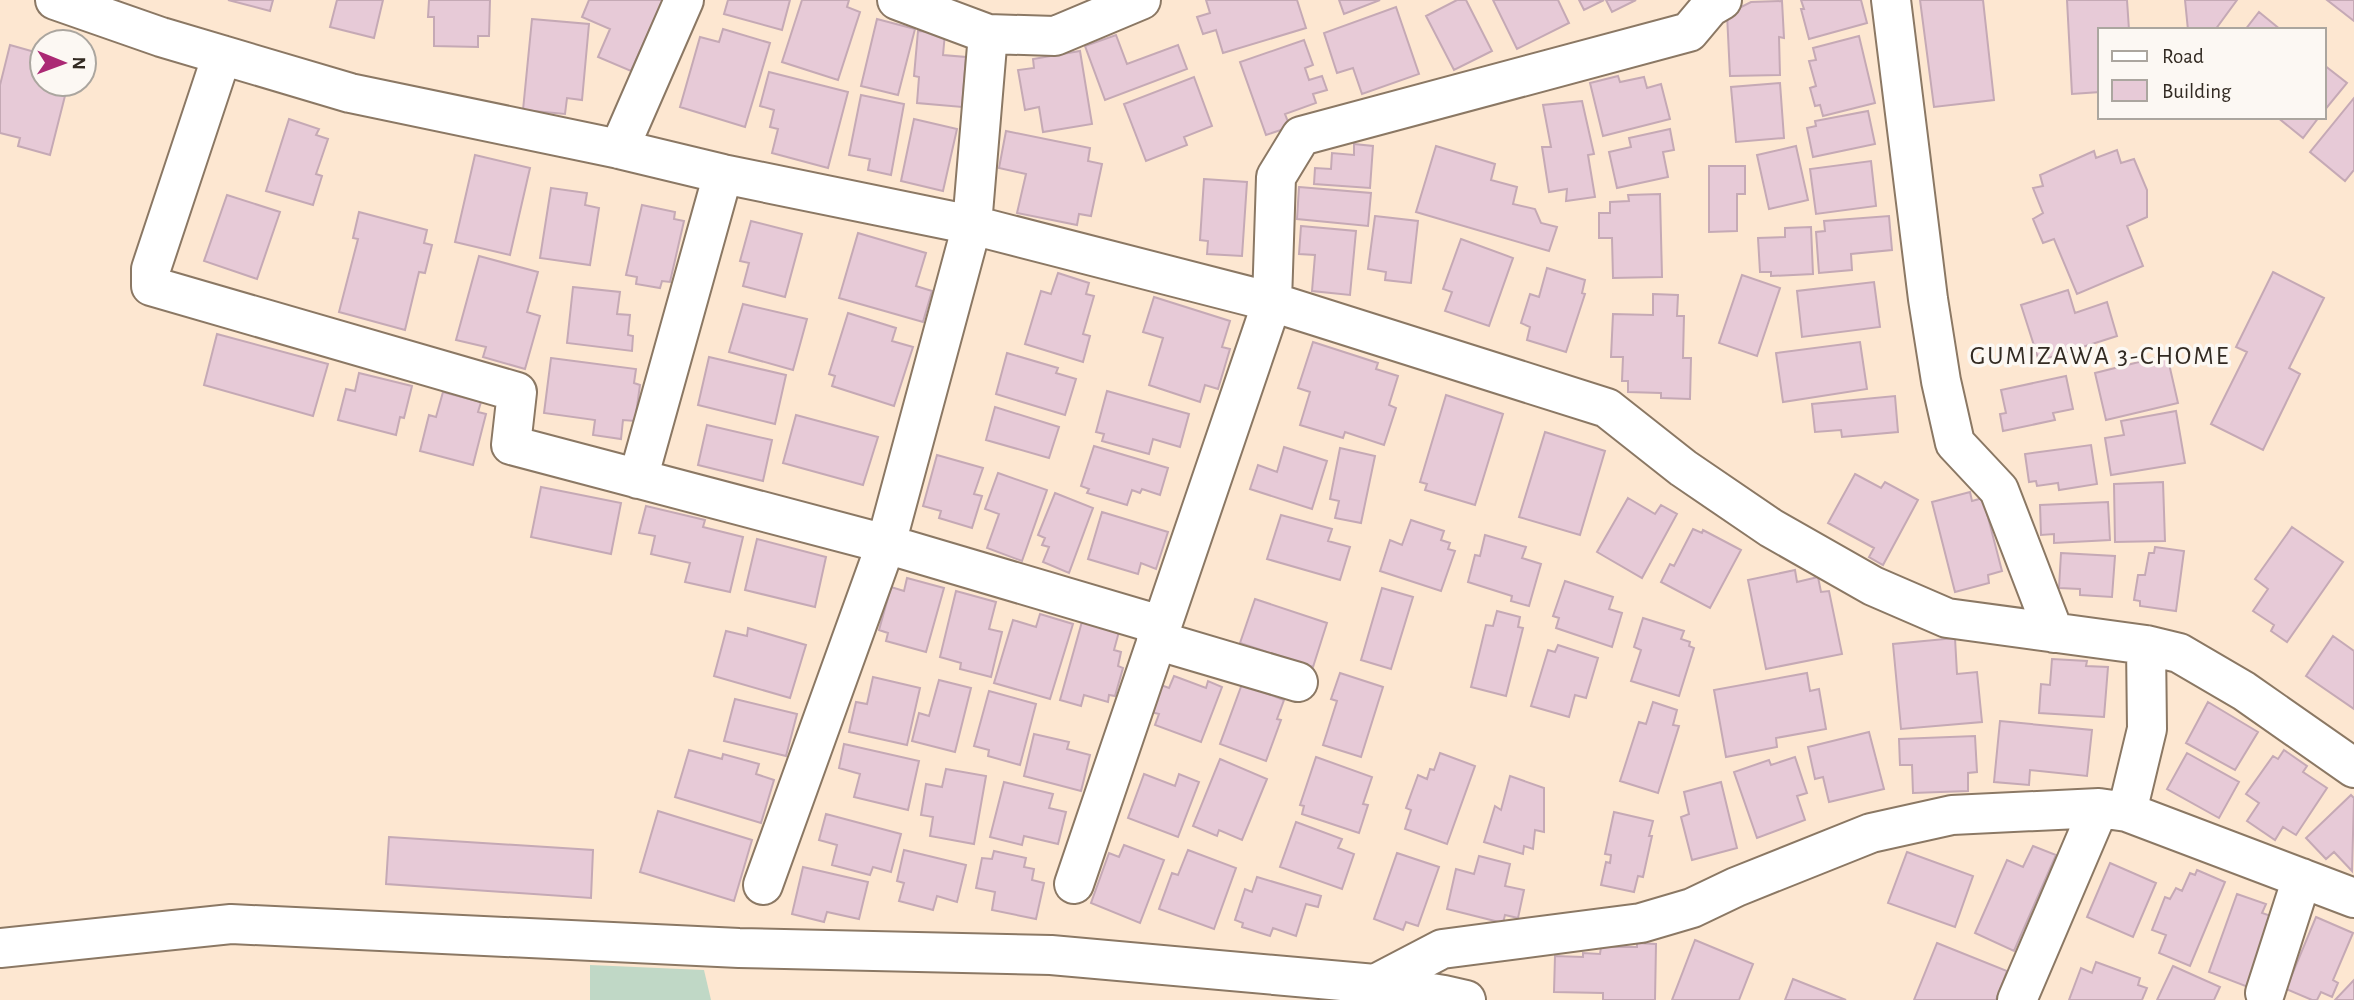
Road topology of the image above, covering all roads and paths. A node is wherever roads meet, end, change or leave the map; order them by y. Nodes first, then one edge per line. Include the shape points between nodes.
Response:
1 (55, 0) edge
2 (684, 0) edge
3 (897, 0) edge
4 (1141, 0) edge
5 (1722, 0) edge
6 (1891, 0) edge
7 (988, 34) junction
8 (222, 55) junction
9 (619, 149) junction
10 (723, 174) junction
11 (972, 225) junction
12 (1272, 302) junction
13 (638, 479) junction
14 (886, 544) junction
15 (1158, 632) junction
16 (2054, 633) junction
17 (2146, 645) junction
18 (1298, 682) dead end
19 (2354, 768) edge
20 (2113, 810) junction
21 (2302, 878) junction
22 (763, 884) dead end
23 (1074, 884) dead end
24 (2354, 898) edge
25 (0, 948) edge
26 (1375, 984) junction
27 (2265, 993) dead end
28 (1466, 1000) edge
29 (2017, 1000) edge

1 - 8 street
2 - 9 street
3 - 7 street
4 - 7 street via 1055,36
5 - 12 street via 1710,6 1689,32 1301,136 1276,177
6 - 16 street via 1928,299 1955,443 2000,490
7 - 11 street
8 - 9 street via 350,93
8 - 13 street via 151,269 151,286 517,392 511,445
9 - 10 street
10 - 11 street
10 - 13 street
11 - 12 street
11 - 14 street
12 - 15 street
12 - 16 street via 1607,408 1683,468 1771,528 1873,586 1947,618
13 - 14 street
14 - 15 street
14 - 22 street
15 - 18 street
15 - 23 street
16 - 17 street
17 - 19 street via 2179,653 2244,691
17 - 20 street via 2147,729
20 - 21 street
20 - 26 street via 1952,816 1871,833 1692,908 1641,923 1442,949
20 - 29 street
21 - 24 street
21 - 27 street
25 - 26 street via 231,924 739,948 1051,954
26 - 28 street

